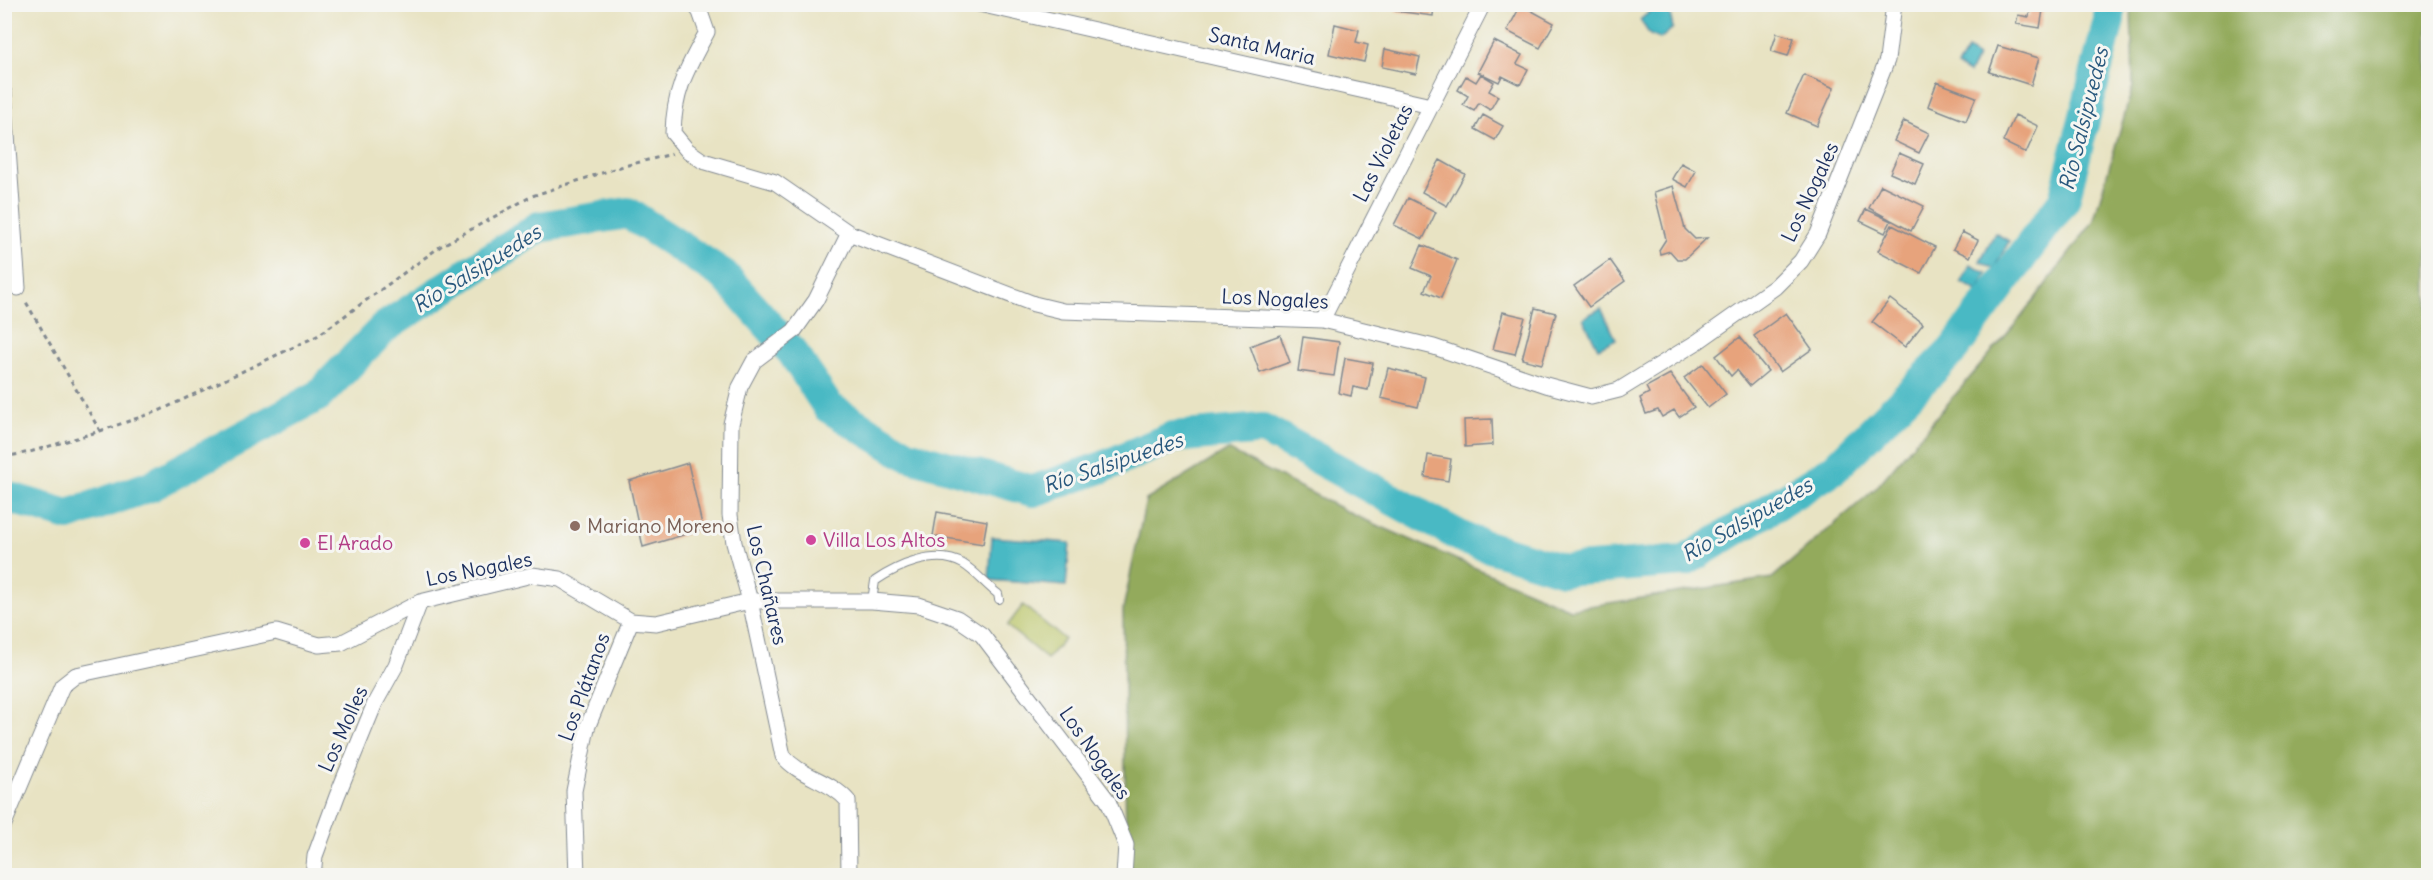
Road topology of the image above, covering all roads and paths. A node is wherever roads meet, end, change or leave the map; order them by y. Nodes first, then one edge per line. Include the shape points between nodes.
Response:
1 (694, 4) edge
2 (979, 4) edge
3 (1483, 4) edge
4 (1894, 4) edge
5 (4, 93) edge
6 (1431, 106) junction
7 (687, 150) junction
8 (849, 233) junction
9 (18, 288) joint
10 (1322, 320) junction
11 (100, 431) junction
12 (4, 457) edge
13 (999, 599) dead end
14 (750, 601) junction
15 (872, 601) junction
16 (420, 602) junction
17 (631, 621) junction
18 (9, 796) edge
19 (4, 824) edge
20 (313, 876) edge
21 (577, 876) edge
22 (849, 876) edge
23 (1124, 876) edge

1 - 7 street via 706,32 682,79 674,106 673,133
2 - 6 street, Santa Maria
3 - 6 street, Las Violetas
4 - 10 street, Los Nogales via 1887,60 1818,234 1801,261 1775,288 1618,390 1591,397 1434,347
5 - 9 street
6 - 10 street, Las Violetas
7 - 8 street, Los Nogales via 703,161 775,182
7 - 11 path via 532,195 441,246 317,336 161,410
8 - 10 street, Los Nogales via 1034,304 1063,311
8 - 14 street, Los Chañares via 816,300 794,331 754,361 740,387 731,424 730,515
9 - 11 path
11 - 12 path
13 - 15 lane via 976,573 960,562 942,558 891,570 875,581
14 - 15 street, Los Nogales
14 - 17 street, Los Nogales via 656,623
14 - 22 street, Los Chañares via 783,756 791,765 840,791 848,801
15 - 23 street, Los Nogales via 919,605 957,618 982,636 1108,801 1126,845
16 - 17 street, Los Nogales via 532,575 560,579
16 - 18 street, Los Nogales via 341,643 319,645 276,632 76,675 62,686
16 - 20 street, Los Molles via 396,665 375,703 336,796 315,856
17 - 21 street, Los Plátanos via 587,728 574,791
18 - 19 street, Los Nogales

